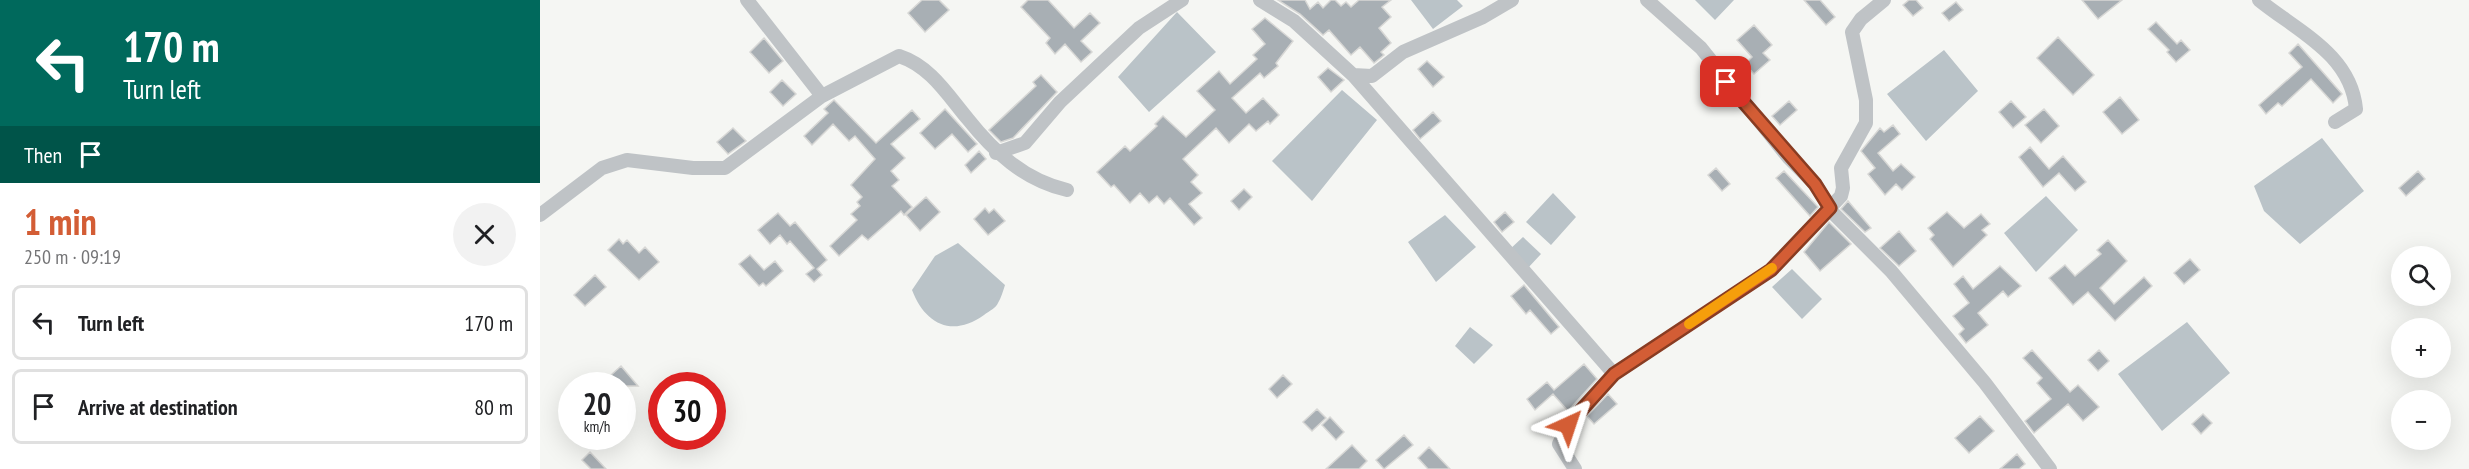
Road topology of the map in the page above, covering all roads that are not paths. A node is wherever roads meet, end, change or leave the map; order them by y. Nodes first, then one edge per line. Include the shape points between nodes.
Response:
1 (747, 0) edge
2 (1182, 0) edge
3 (1260, 0) edge
4 (1512, 0) edge
5 (1647, 0) edge
6 (1884, 0) edge
7 (2259, 0) edge
8 (1353, 75) junction
9 (822, 96) junction
10 (2335, 122) dead end
11 (996, 153) junction
12 (1067, 190) dead end
13 (1830, 208) junction
14 (540, 215) edge
15 (1614, 374) junction
16 (1575, 469) edge
17 (2050, 469) edge

1 - 9 street
2 - 11 street via 1139,28 1060,102 1025,143
3 - 8 street via 1294,21
4 - 8 street via 1403,52 1372,76
5 - 13 street via 1701,48 1788,157 1815,184
6 - 13 street via 1852,32 1866,100 1866,123 1841,168 1844,188
7 - 10 street via 2317,41 2344,70 2355,95 2356,109
8 - 15 street
9 - 11 street via 899,56 913,61 938,82
9 - 14 street via 725,168 627,160 602,168
11 - 12 street via 1052,187
13 - 15 street via 1771,270
13 - 17 street via 1891,272 1985,383
15 - 16 street via 1568,425 1559,444

